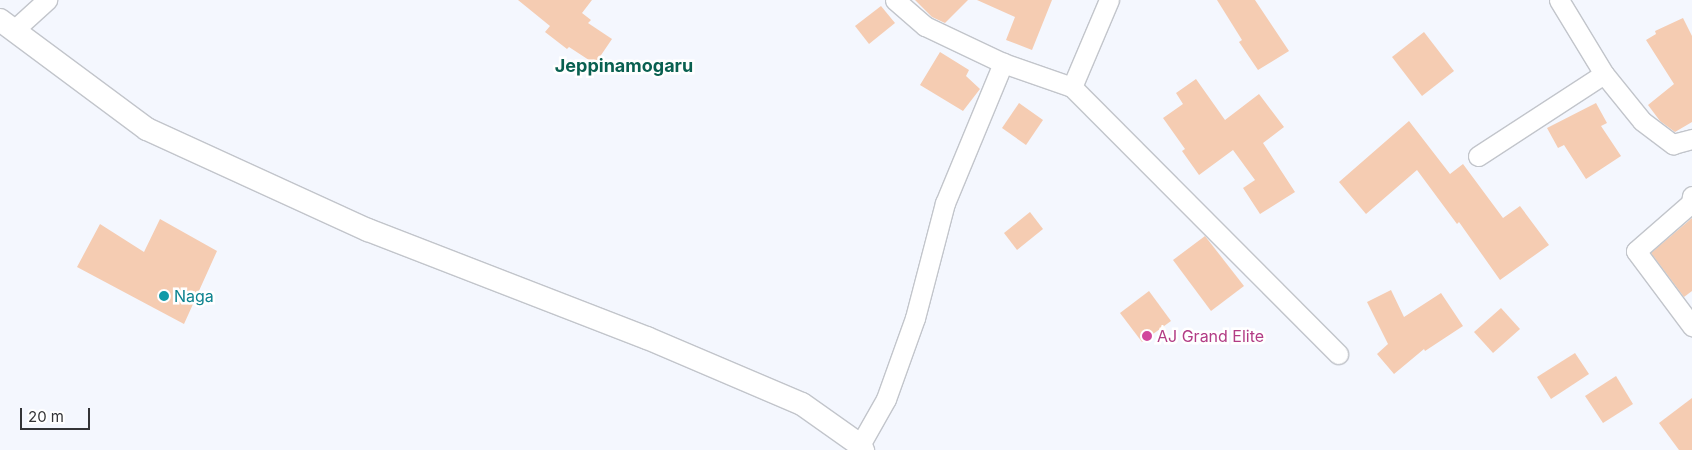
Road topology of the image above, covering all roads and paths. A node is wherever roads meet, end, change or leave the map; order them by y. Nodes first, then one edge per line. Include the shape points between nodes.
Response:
1 (47, 0) edge
2 (895, 0) edge
3 (1109, 0) edge
4 (1559, 0) edge
5 (7, 25) edge
6 (1004, 64) junction
7 (1604, 74) junction
8 (1072, 88) junction
9 (1692, 139) edge
10 (1478, 156) dead end
11 (1692, 196) edge
12 (1692, 326) edge
13 (1338, 354) dead end
14 (862, 448) edge

1 - 5 street
2 - 6 street via 925,26
3 - 8 street
4 - 7 street
5 - 14 street via 147,129 368,230 647,338 802,404
6 - 8 street
6 - 14 street via 945,203 915,318 886,399
7 - 9 street via 1642,121 1673,144
7 - 10 street
8 - 13 street
11 - 12 street via 1691,203 1636,251

